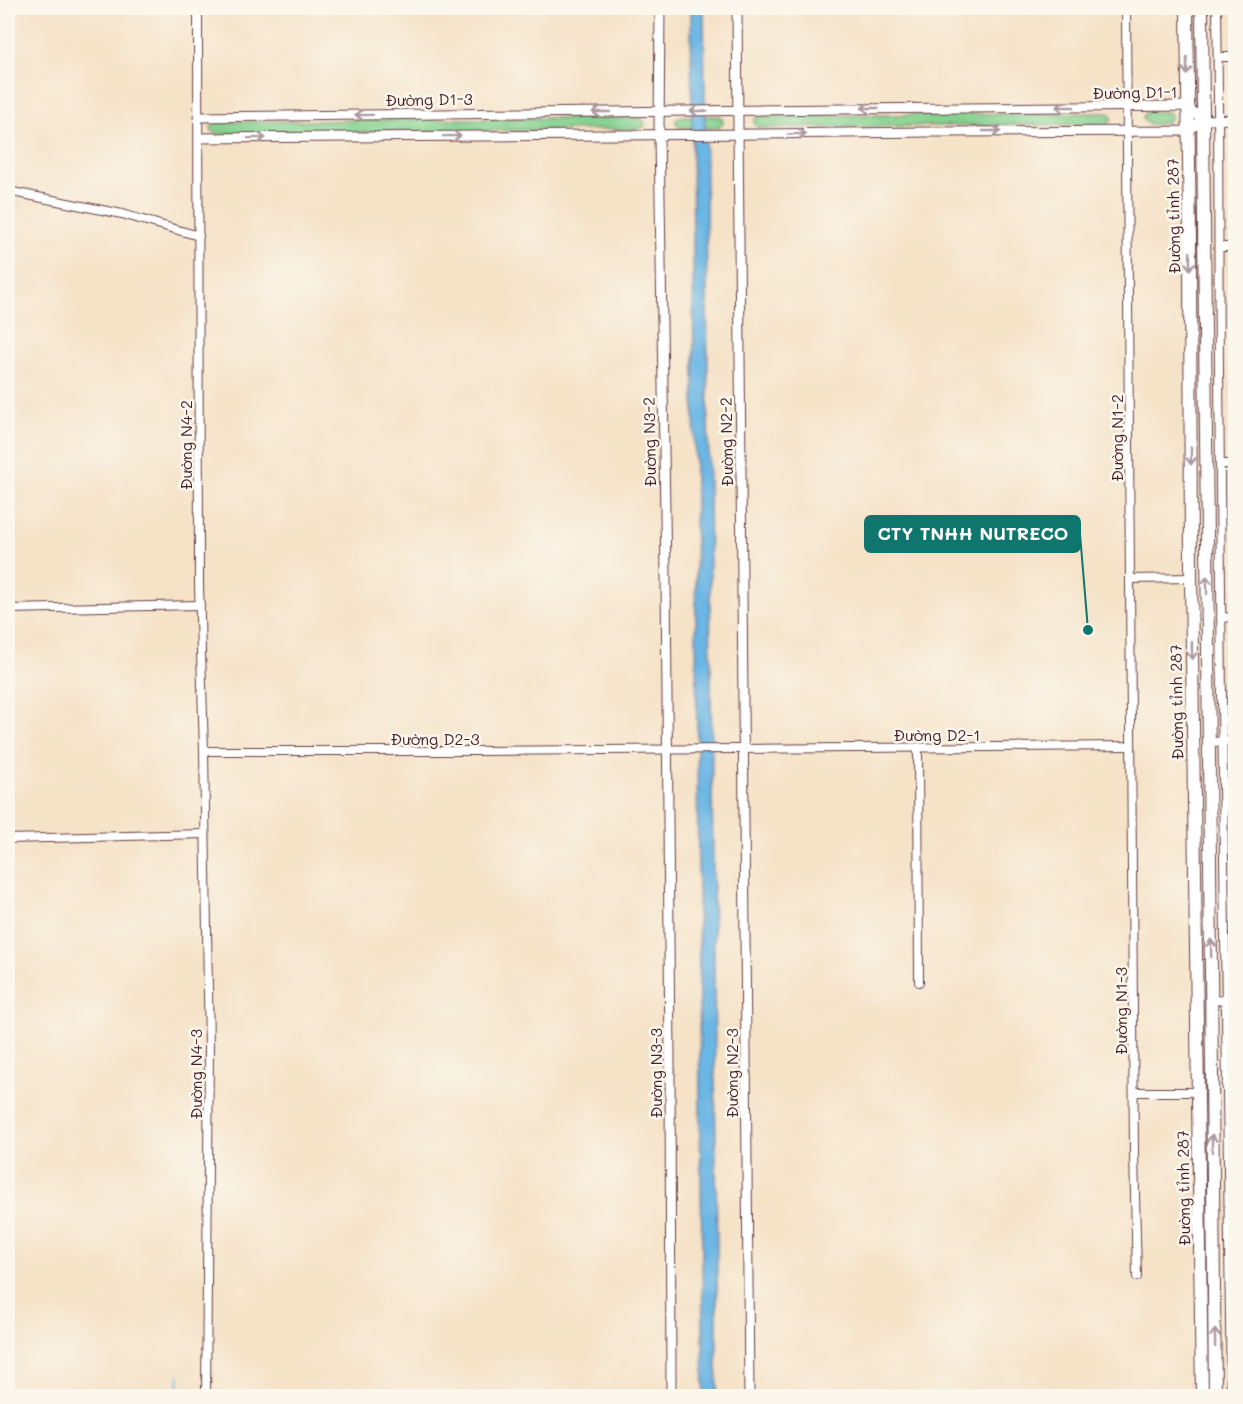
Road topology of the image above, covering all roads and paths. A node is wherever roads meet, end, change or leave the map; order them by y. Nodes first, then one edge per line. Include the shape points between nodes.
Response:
1 (198, 8) edge
2 (660, 8) edge
3 (737, 8) edge
4 (1126, 8) edge
5 (1187, 8) edge
6 (1202, 8) edge
7 (1217, 8) edge
8 (1218, 57) junction
9 (1236, 57) edge
10 (1187, 106) junction
11 (1126, 107) junction
12 (739, 110) junction
13 (659, 112) junction
14 (198, 117) junction
15 (1219, 119) junction
16 (1236, 119) edge
17 (1202, 120) junction
18 (1127, 130) junction
19 (1188, 131) junction
20 (659, 135) junction
21 (738, 135) junction
22 (199, 138) junction
23 (8, 192) edge
24 (199, 236) junction
25 (1219, 247) junction
26 (1236, 248) edge
27 (1220, 464) junction
28 (1236, 464) edge
29 (1191, 578) junction
30 (1130, 579) junction
31 (200, 605) junction
32 (8, 609) edge
33 (1192, 615) junction
34 (1207, 615) junction
35 (1221, 617) junction
36 (1236, 618) edge
37 (1223, 741) junction
38 (1236, 741) edge
39 (1209, 742) junction
40 (1131, 746) junction
41 (918, 747) junction
42 (667, 749) junction
43 (744, 749) junction
44 (204, 751) junction
45 (205, 834) junction
46 (8, 839) edge
47 (1224, 879) junction
48 (1236, 879) edge
49 (919, 982) dead end
50 (1212, 1000) junction
51 (1226, 1001) junction
52 (1236, 1001) edge
53 (1226, 1085) junction
54 (1236, 1085) edge
55 (1134, 1092) junction
56 (1198, 1092) junction
57 (1232, 1249) edge
58 (1137, 1277) dead end
59 (206, 1396) edge
60 (671, 1396) edge
61 (749, 1396) edge
62 (1202, 1396) edge
63 (1215, 1396) edge
64 (1231, 1396) edge

1 - 14 street, Đường N4-2
2 - 13 street, Đường N3-2
3 - 12 street, Đường N2-2
4 - 11 street, Đường N1-2
5 -> 10 main road, Đường tỉnh 287
6 - 17 main road, Đường tỉnh 287
7 - 8 street
8 - 9 street
8 - 15 street
10 - 11 street, Đường D1-1
10 - 17 street, Đường D1-1
10 - 19 main road, Đường tỉnh 287
11 -> 12 street, Đường D1-1
11 - 18 street, Đường N1-2
12 -> 13 street, Đường D1-1
12 - 21 street, Đường N2-2
13 -> 14 street, Đường D1-3
13 - 20 street, Đường N3-2
14 - 22 street, Đường N4-2
15 - 16 street
15 - 17 street
15 - 25 street
17 - 19 street
34 -> 17 main road, Đường tỉnh 287
18 - 19 street
21 -> 18 street
18 - 30 street, Đường N1-2
19 -> 29 main road, Đường tỉnh 287
20 - 21 street
22 -> 20 street
20 - 42 street, Đường N3-2
21 - 43 street, Đường N2-2
22 - 24 street, Đường N4-2
23 - 24 street via 122,214
24 - 31 street, Đường N4-2
25 - 26 street
25 - 27 street
27 - 28 street
27 - 35 street
29 - 30 street
29 - 33 main road, Đường tỉnh 287
30 - 40 street, Đường N1-2
31 - 32 street
31 - 44 street, Đường N4-2
33 - 34 main road
33 -> 56 main road, Đường tỉnh 287
34 - 39 main road, Đường tỉnh 287
35 - 36 street
35 - 37 street
37 - 38 street
37 - 39 street
37 - 47 street
50 -> 39 main road, Đường tỉnh 287
40 - 41 street, Đường D2-1
40 - 55 street, Đường N1-3
41 - 43 street, Đường D2-1
41 - 49 street
42 - 43 street, Đường D2-1
42 - 44 street, Đường D2-3
42 - 60 street, Đường N3-3
43 - 61 street, Đường N2-3
44 - 45 street, Đường N4-3
45 - 46 street
45 - 59 street, Đường N4-3 via 209,1049
47 - 48 street
47 - 51 street
50 - 51 street
63 -> 50 main road, Đường tỉnh 287
51 - 52 street
51 - 53 street
53 - 54 street
53 - 57 street
55 - 56 street
55 - 58 street, Đường N1-3
56 - 62 main road, Đường tỉnh 287
57 - 64 street

